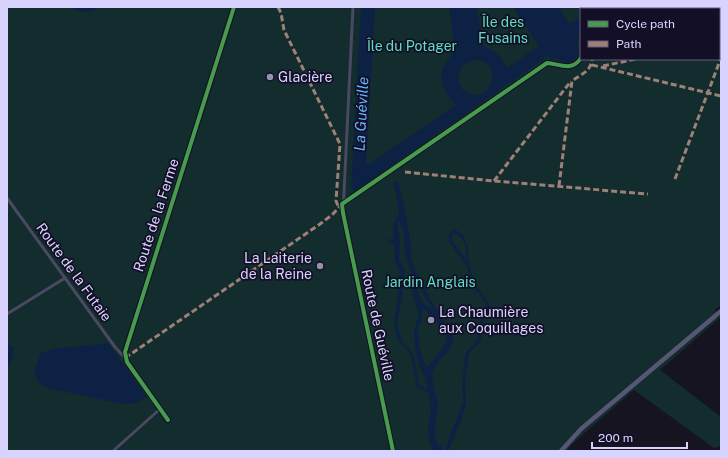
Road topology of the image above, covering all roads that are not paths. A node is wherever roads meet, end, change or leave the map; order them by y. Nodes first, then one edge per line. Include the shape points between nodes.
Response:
1 (234, 7) edge
2 (353, 7) edge
3 (7, 198) edge
4 (65, 278) junction
5 (721, 311) edge
6 (7, 314) edge
7 (125, 358) junction
8 (160, 409) junction
9 (168, 420) dead end
10 (113, 451) edge
11 (393, 451) edge
12 (561, 451) edge

1 - 7 street, Route de la Ferme via 126,347
2 - 11 street, Route de Guéville via 343,213
3 - 4 street, Route de la Futaie
4 - 6 street
4 - 7 street, Route de la Futaie
5 - 12 main road via 581,429
7 - 8 street
8 - 9 street
8 - 10 street

